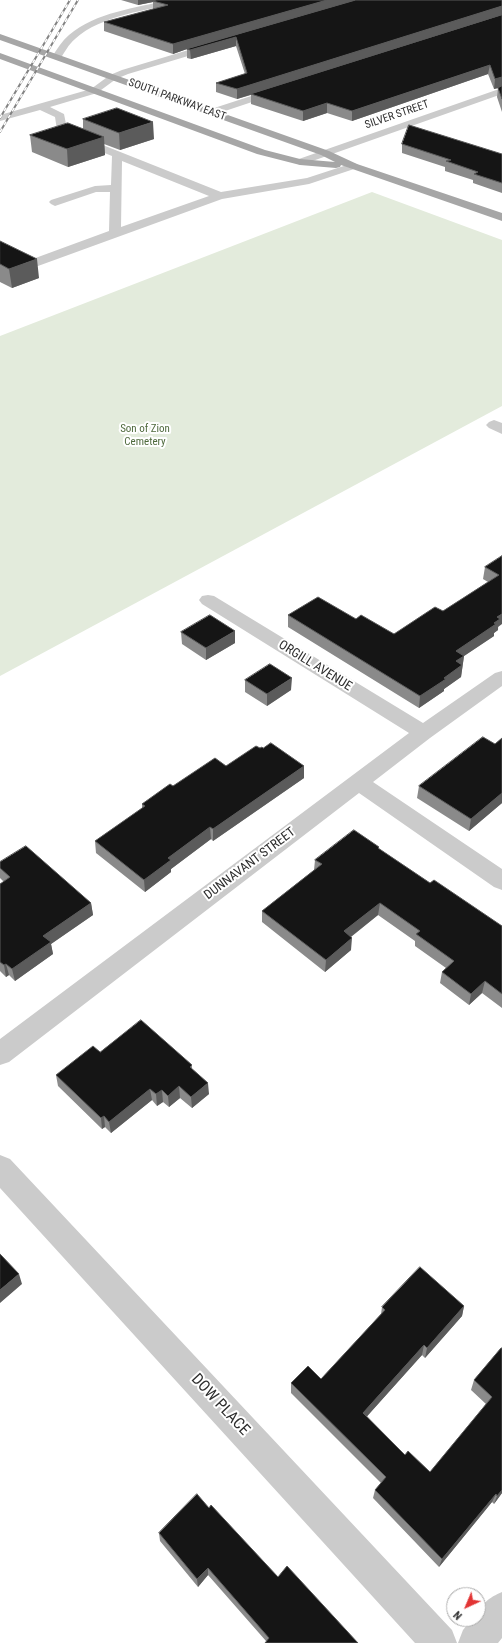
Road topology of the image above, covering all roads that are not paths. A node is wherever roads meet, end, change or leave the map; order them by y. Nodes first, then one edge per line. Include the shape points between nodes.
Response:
1 (180, 0) edge
2 (0, 37) edge
3 (222, 43) edge
4 (0, 56) edge
5 (57, 57) junction
6 (113, 77) junction
7 (286, 88) edge
8 (94, 91) junction
9 (502, 91) edge
10 (43, 107) junction
11 (212, 112) junction
12 (0, 118) edge
13 (325, 153) junction
14 (117, 155) junction
15 (300, 162) junction
16 (353, 166) junction
17 (116, 188) junction
18 (220, 196) junction
19 (55, 202) dead end
20 (502, 217) edge
21 (115, 233) junction
22 (34, 263) dead end
23 (208, 600) dead end
24 (502, 677) edge
25 (423, 733) junction
26 (358, 782) junction
27 (502, 881) edge
28 (0, 1054) edge
29 (0, 1168) edge
30 (502, 1610) edge
31 (439, 1643) edge
32 (476, 1643) edge

1 - 5 street via 90,25 73,35
2 - 5 main road, SOUTH PARKWAY EAST
3 - 6 street
4 - 8 main road, SOUTH PARKWAY EAST
5 - 6 main road, SOUTH PARKWAY EAST
6 - 8 street
6 - 11 main road, SOUTH PARKWAY EAST
7 - 11 street
8 - 10 street
8 - 15 main road, SOUTH PARKWAY EAST via 247,147
9 - 13 street, SILVER STREET
10 - 12 street
10 - 14 street via 60,116 62,130 66,134
11 - 13 main road, SOUTH PARKWAY EAST
13 - 15 street, SILVER STREET
13 - 16 main road, SOUTH PARKWAY EAST
14 - 17 street
14 - 18 street
15 - 16 main road, SOUTH PARKWAY EAST
16 - 18 street via 309,181
16 - 20 main road, SOUTH PARKWAY EAST
17 - 19 street via 94,189
17 - 21 street
18 - 21 street
21 - 22 street
23 - 25 street, ORGILL AVENUE
24 - 25 street, DUNNAVANT STREET
25 - 26 street, DUNNAVANT STREET
26 - 27 street
26 - 28 street, DUNNAVANT STREET
29 - 31 street, DOW PLACE
30 - 32 street

